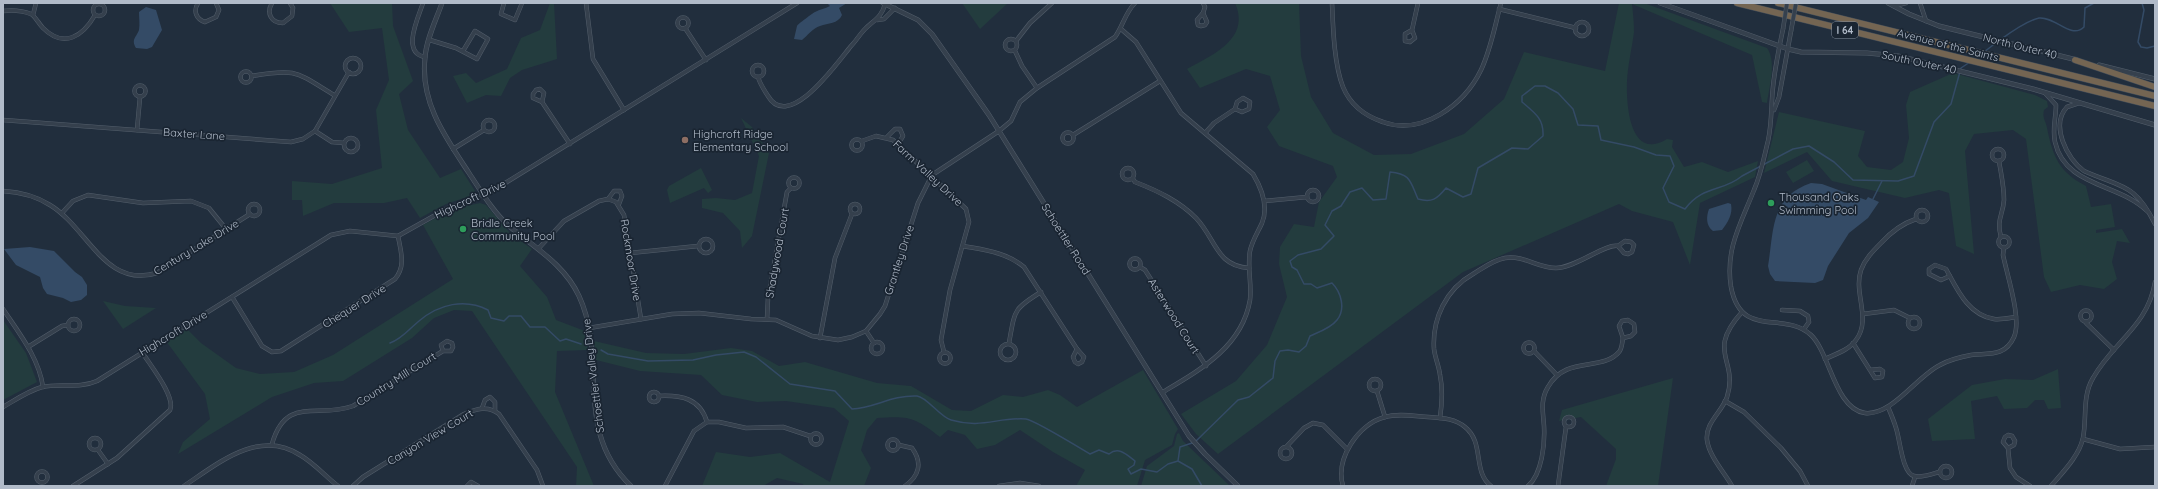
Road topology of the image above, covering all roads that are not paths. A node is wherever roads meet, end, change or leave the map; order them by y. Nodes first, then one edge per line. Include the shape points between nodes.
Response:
1 (36, 3) edge
2 (198, 3) edge
3 (216, 3) edge
4 (272, 3) edge
5 (423, 3) edge
6 (442, 3) edge
7 (504, 3) edge
8 (522, 3) edge
9 (586, 3) edge
10 (796, 3) edge
11 (884, 3) edge
12 (1052, 3) edge
13 (1135, 3) edge
14 (1203, 3) edge
15 (1332, 3) edge
16 (1418, 3) edge
17 (1500, 3) edge
18 (1660, 3) edge
19 (1737, 3) edge
20 (1778, 3) edge
21 (1787, 3) edge
22 (1796, 3) edge
23 (1888, 3) edge
24 (1906, 3) edge
25 (1920, 3) edge
26 (98, 4) edge
27 (293, 4) edge
28 (1894, 6) junction
29 (895, 8) junction
30 (1499, 9) junction
31 (3, 11) edge
32 (1203, 13) dead end
33 (33, 15) junction
34 (95, 15) junction
35 (876, 20) junction
36 (1927, 22) junction
37 (685, 28) dead end
38 (1576, 28) dead end
39 (1121, 29) junction
40 (1412, 30) dead end
41 (430, 40) junction
42 (1016, 41) junction
43 (1779, 47) junction
44 (1788, 49) junction
45 (463, 51) junction
46 (1015, 51) junction
47 (425, 57) junction
48 (706, 60) junction
49 (2075, 60) junction
50 (348, 72) junction
51 (252, 76) dead end
52 (758, 77) dead end
53 (2155, 80) edge
54 (1160, 81) junction
55 (2155, 87) edge
56 (1037, 88) junction
57 (2045, 92) junction
58 (334, 96) junction
59 (2155, 96) edge
60 (140, 97) dead end
61 (542, 102) dead end
62 (2080, 102) junction
63 (2155, 106) edge
64 (624, 110) junction
65 (1235, 110) junction
66 (1773, 113) junction
67 (3, 120) edge
68 (2155, 125) edge
69 (137, 130) junction
70 (315, 130) junction
71 (484, 130) dead end
72 (999, 131) junction
73 (1206, 132) junction
74 (1073, 135) dead end
75 (887, 137) junction
76 (862, 141) dead end
77 (344, 143) dead end
78 (570, 144) junction
79 (898, 144) junction
80 (453, 148) junction
81 (2000, 162) dead end
82 (932, 175) junction
83 (1133, 179) dead end
84 (791, 188) dead end
85 (3, 191) edge
86 (484, 196) junction
87 (1307, 197) dead end
88 (608, 199) junction
89 (1265, 201) junction
90 (619, 204) junction
91 (62, 213) junction
92 (250, 214) dead end
93 (852, 214) dead end
94 (2150, 214) junction
95 (1916, 219) dead end
96 (2155, 224) edge
97 (226, 228) junction
98 (398, 236) junction
99 (2001, 236) junction
100 (698, 246) dead end
101 (963, 246) junction
102 (1618, 246) junction
103 (540, 248) junction
104 (2004, 248) junction
105 (630, 253) junction
106 (1140, 267) dead end
107 (1249, 268) junction
108 (1950, 276) junction
109 (2155, 282) edge
110 (2155, 288) edge
111 (1041, 292) junction
112 (232, 297) junction
113 (3, 309) edge
114 (1782, 310) dead end
115 (1742, 312) junction
116 (1863, 314) junction
117 (2016, 317) junction
118 (1910, 318) dead end
119 (641, 319) junction
120 (767, 319) junction
121 (2086, 323) dead end
122 (68, 325) dead end
123 (589, 328) junction
124 (1804, 329) junction
125 (866, 331) junction
126 (820, 338) junction
127 (1623, 338) junction
128 (874, 343) dead end
129 (1009, 343) junction
130 (1853, 343) junction
131 (28, 347) junction
132 (1077, 349) dead end
133 (2114, 350) junction
134 (443, 351) dead end
135 (1534, 351) dead end
136 (142, 352) junction
137 (944, 352) dead end
138 (1825, 359) junction
139 (1206, 366) junction
140 (1870, 370) dead end
141 (1557, 375) junction
142 (43, 387) junction
143 (1377, 390) dead end
144 (1163, 392) junction
145 (659, 396) dead end
146 (1725, 401) junction
147 (3, 407) edge
148 (1888, 407) junction
149 (482, 408) junction
150 (495, 410) junction
151 (1385, 417) junction
152 (1440, 418) junction
153 (707, 422) junction
154 (1566, 427) dead end
155 (810, 436) dead end
156 (2083, 439) junction
157 (272, 444) junction
158 (899, 445) dead end
159 (1287, 446) dead end
160 (2155, 447) edge
161 (2008, 448) dead end
162 (1347, 449) junction
163 (98, 450) dead end
164 (108, 464) junction
165 (1939, 472) dead end
166 (1915, 476) junction
167 (73, 486) edge
168 (184, 486) edge
169 (338, 486) edge
170 (352, 486) edge
171 (467, 486) edge
172 (478, 486) edge
173 (544, 486) edge
174 (631, 486) edge
175 (665, 486) edge
176 (905, 486) edge
177 (999, 486) edge
178 (1039, 486) edge
179 (1238, 486) edge
180 (1343, 486) edge
181 (1492, 486) edge
182 (1528, 486) edge
183 (1558, 486) edge
184 (1732, 486) edge
185 (1808, 486) edge
186 (1912, 486) edge
187 (2030, 486) edge
188 (2051, 486) edge

1 - 33 street
2 - 3 street via 196,14 205,22 216,17 219,10
4 - 27 street via 270,16 279,23 290,20
5 - 47 street via 412,38 414,52 417,56
6 - 41 street, Schoettler Valley Drive
7 - 8 street via 501,14 515,20
9 - 64 street via 594,59
10 - 48 street, Highcroft Drive
11 - 29 street, Schoettler Road
11 - 35 street via 882,14
12 - 42 street via 1030,23
13 - 39 street via 1127,12
14 - 32 street
15 - 30 street via 1338,67 1343,88 1354,105 1389,125 1416,124 1430,120 1448,108 1469,88 1488,55
16 - 40 street
17 - 30 street
18 - 43 street, South Outer 40
19 - 63 highway, Avenue of the Saints / I 64
20 - 59 highway, Avenue of the Saints / I 64
21 - 43 street, bridge
22 - 44 street, bridge
23 - 28 street, North Outer 40
24 - 28 street
25 - 36 street
26 - 34 street via 93,10
26 - 34 street via 104,7 104,12 101,16
28 - 36 street, North Outer 40
29 - 35 street via 884,19
29 - 72 street, Schoettler Road via 925,25
30 - 38 street
31 - 33 street
33 - 34 street via 38,24 49,33 66,38 74,37 85,30
35 - 52 street via 863,31 817,87 790,106 780,108 771,102
36 - 49 street, North Outer 40
37 - 48 street
39 - 54 street via 1136,42
39 - 56 street via 1107,44
41 - 45 street
41 - 47 street, Schoettler Valley Drive
42 - 46 street via 1018,46
42 - 46 street via 1010,39 1005,43 1007,50
43 - 44 street, South Outer 40
43 - 66 street via 1773,82
44 - 57 street, South Outer 40 via 1801,52 1882,54
44 - 66 street via 1779,97
45 - 45 street via 477,59 488,39 475,31
46 - 56 street
47 - 80 street, Schoettler Valley Drive via 428,97 435,118
48 - 64 street, Highcroft Drive
49 - 53 street, North Outer 40
49 - 55 highway
50 - 50 street, Baxter Lane via 358,71 360,64 357,60 352,58 346,62
50 - 58 street, Baxter Lane
51 - 58 street via 282,71 294,72
54 - 73 street via 1181,113
54 - 74 street
56 - 72 street via 1020,102 1010,121
57 - 62 street, South Outer 40
57 - 94 street via 2056,106 2055,142 2061,159 2067,166 2089,181 2130,197
58 - 70 street, Baxter Lane
60 - 69 street
61 - 78 street
62 - 68 street, South Outer 40
62 - 94 street via 2067,106 2062,118 2062,140 2068,155 2084,171 2134,193 2144,202
64 - 78 street, Highcroft Drive
65 - 65 street via 1247,111 1250,102 1246,98 1241,99
65 - 73 street via 1214,123
66 - 115 street via 1755,188 1735,234 1730,264 1732,292
67 - 69 street, Baxter Lane
69 - 70 street, Baxter Lane via 291,142 303,139
70 - 77 street via 332,142
71 - 80 street
72 - 82 street
72 - 144 street, Schoettler Road
73 - 89 street via 1253,174
75 - 76 street, Farm Valley Drive via 876,136
75 - 79 street, Farm Valley Drive
75 - 79 street via 895,129 900,129 903,136
78 - 86 street, Highcroft Drive
79 - 82 street, Farm Valley Drive
80 - 86 street, Schoettler Valley Drive
81 - 99 street via 2003,205 1998,223
82 - 101 street, Farm Valley Drive via 966,208 969,222
82 - 125 street, Grantley Drive via 918,203 885,306
83 - 107 street via 1175,200 1205,229 1224,260
84 - 120 street, Shadywood Court via 787,192 768,298
85 - 91 street, Century Lake Drive via 38,199
86 - 98 street, Highcroft Drive via 448,208
86 - 103 street, Schoettler Valley Drive via 509,226
87 - 89 street
88 - 90 street, Rockmoor Drive
88 - 90 street via 614,191 620,191 622,196
88 - 103 street via 594,203 564,221
89 - 107 street via 1263,221 1250,251
90 - 105 street, Rockmoor Drive via 624,215
91 - 97 street via 73,202 88,195 143,203 191,201 209,208
91 - 97 street, Century Lake Drive via 113,266 130,276 157,273
92 - 97 street, Century Lake Drive
93 - 126 street via 835,258
94 - 96 street
95 - 116 street via 1888,234 1865,261 1860,271
98 - 112 street, Highcroft Drive via 350,231 331,235
98 - 112 street, Chequer Drive via 402,262 395,279 281,351 272,352 262,346
99 - 104 street via 1998,243
99 - 104 street via 2007,237 2010,242
100 - 105 street
101 - 111 street via 1012,258 1024,267
101 - 137 street, Farm Valley Drive via 948,299 941,340
102 - 102 street via 1626,254 1634,247 1627,240
102 - 152 street via 1609,247 1564,267 1552,268 1528,259 1506,258 1494,261 1454,289 1439,313 1435,332 1434,350 1441,385
103 - 123 street, Schoettler Valley Drive via 570,280
104 - 117 street via 2004,260
105 - 119 street, Rockmoor Drive
106 - 139 street, Asterwood Court via 1146,270
107 - 139 street via 1250,299 1242,323 1228,346
108 - 108 street via 1943,267 1932,265 1929,268 1932,277 1941,280
108 - 117 street via 1962,297 1977,312 1995,319
109 - 110 street
110 - 133 street via 2138,324
111 - 129 street via 1020,305
111 - 132 street
112 - 136 street, Highcroft Drive
113 - 131 street
114 - 124 street via 1800,311 1808,316 1809,322
115 - 124 street via 1761,322 1791,323
115 - 146 street via 1732,322 1724,338 1723,347 1729,374
116 - 118 street via 1894,310
116 - 130 street via 1861,330
117 - 148 street via 2014,339 2002,352 1960,357 1938,366
119 - 120 street, Grantley Drive via 699,313
119 - 123 street, Grantley Drive
120 - 126 street, Grantley Drive via 781,321
121 - 133 street
122 - 131 street via 62,326
123 - 174 street, Schoettler Valley Drive via 598,430 611,462
124 - 138 street via 1814,338
125 - 126 street, Grantley Drive via 845,339
125 - 128 street
127 - 127 street via 1635,332 1632,322 1625,320 1621,323 1619,329
127 - 141 street via 1619,352 1610,358 1573,367
129 - 129 street via 1000,351 1006,359 1012,358 1015,353 1014,347
130 - 138 street
130 - 140 street
131 - 142 street via 41,372
133 - 156 street via 2096,372 2089,386
134 - 157 street, Country Mill Court via 353,406 338,410 301,412 287,417 278,426
135 - 141 street
136 - 142 street, Highcroft Drive via 90,384
136 - 164 street via 170,396 172,406 165,416
138 - 148 street via 1843,398 1849,405 1865,413
139 - 144 street
141 - 182 street via 1544,395 1544,437 1539,466
142 - 147 street, Highcroft Drive
143 - 151 street
144 - 179 street, Schoettler Road via 1205,454
145 - 153 street via 675,395 688,398 700,408
146 - 184 street via 1709,427 1707,440 1709,448
146 - 185 street via 1744,412 1782,448 1796,464
148 - 166 street via 1906,469
149 - 150 street, Canyon View Court
149 - 150 street via 485,400 490,398 496,402
149 - 170 street, Canyon View Court via 464,414
150 - 173 street via 537,470
151 - 152 street
151 - 162 street via 1367,426
152 - 181 street via 1453,420 1472,435 1477,444 1480,472
153 - 155 street via 746,428 783,427
153 - 175 street via 694,431
154 - 183 street
156 - 160 street via 2120,449
156 - 188 street via 2070,463
157 - 168 street via 241,450
157 - 169 street via 299,454
158 - 176 street via 912,448 919,462 916,476
159 - 162 street via 1304,428 1313,423 1323,425
161 - 187 street via 2010,468 2016,477
162 - 180 street via 1341,471
163 - 164 street
164 - 167 street
165 - 166 street via 1922,477
166 - 186 street
171 - 172 street via 474,482
177 - 178 street via 1020,483

